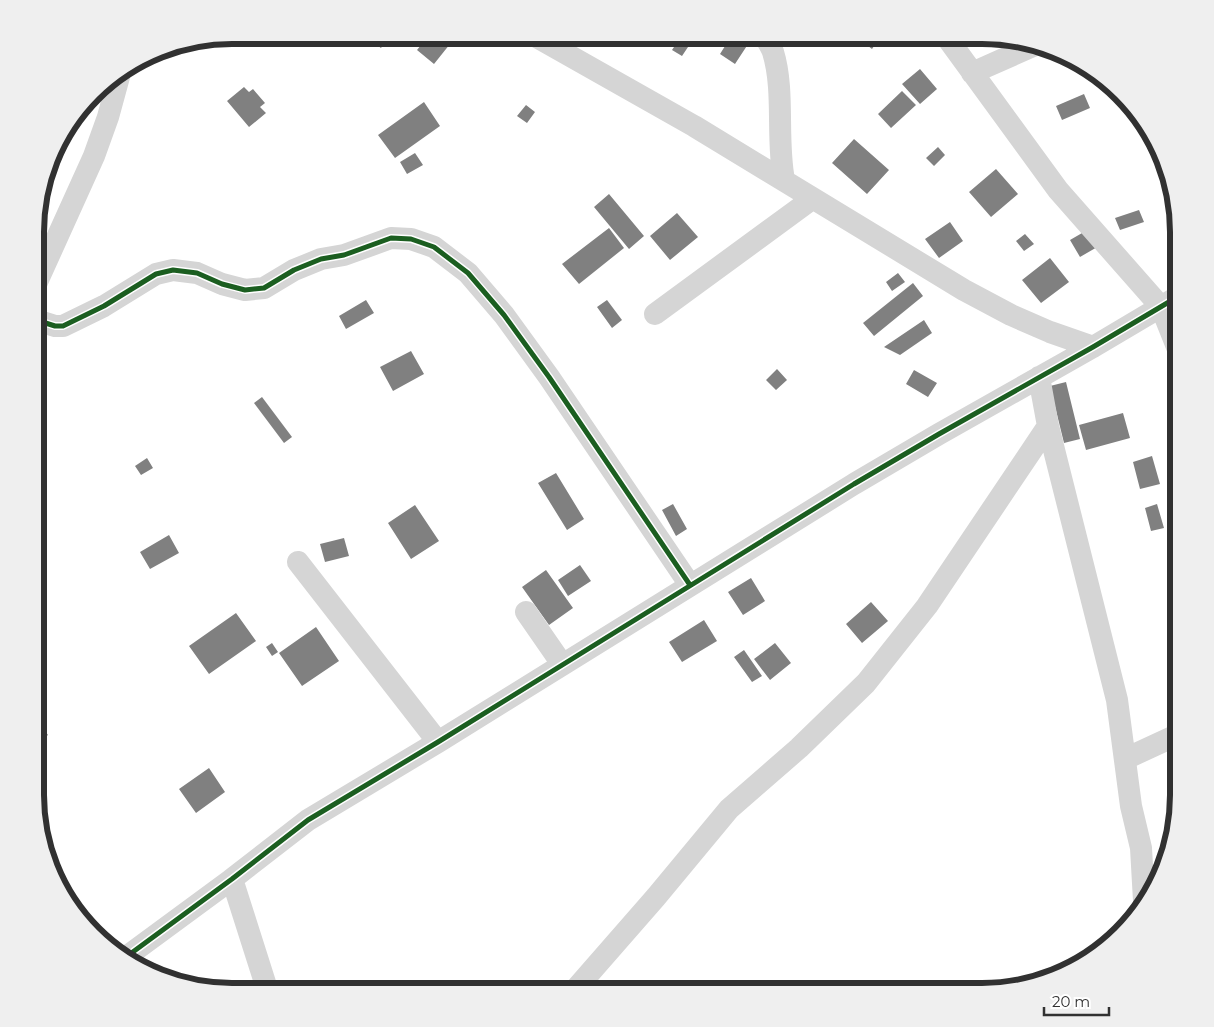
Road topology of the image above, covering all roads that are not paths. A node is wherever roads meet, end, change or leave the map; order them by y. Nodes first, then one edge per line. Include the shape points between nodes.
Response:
1 (548, 44) edge
2 (769, 44) edge
3 (951, 44) edge
4 (1027, 49) edge
5 (972, 73) junction
6 (118, 82) edge
7 (784, 180) junction
8 (812, 199) junction
9 (44, 267) edge
10 (1170, 301) edge
11 (655, 314) dead end
12 (44, 323) edge
13 (1093, 347) junction
14 (1039, 378) junction
15 (1048, 426) junction
16 (298, 562) dead end
17 (690, 585) junction
18 (526, 612) dead end
19 (562, 664) junction
20 (1170, 738) edge
21 (438, 742) junction
22 (1125, 759) junction
23 (232, 880) junction
24 (1143, 892) edge
25 (130, 954) edge
26 (265, 983) edge
27 (582, 983) edge

1 - 7 street
2 - 7 street via 778,73 780,159
3 - 5 street
4 - 5 street
5 - 10 street via 1058,190
6 - 9 street via 94,156
7 - 8 street
8 - 11 street
8 - 13 street via 1011,315
10 - 13 street
12 - 17 street via 64,326 156,274 173,270 197,273 245,290 264,288 321,258 344,255 391,238 411,239 434,246 468,273 509,323
13 - 14 street
14 - 15 street
14 - 17 street via 939,434
15 - 22 street via 1117,700
15 - 27 street via 927,606 866,682 799,748 729,809
16 - 21 street
17 - 19 street
18 - 19 street
19 - 21 street
20 - 22 street
21 - 23 street via 308,820
22 - 24 street via 1141,848
23 - 25 street
23 - 26 street

